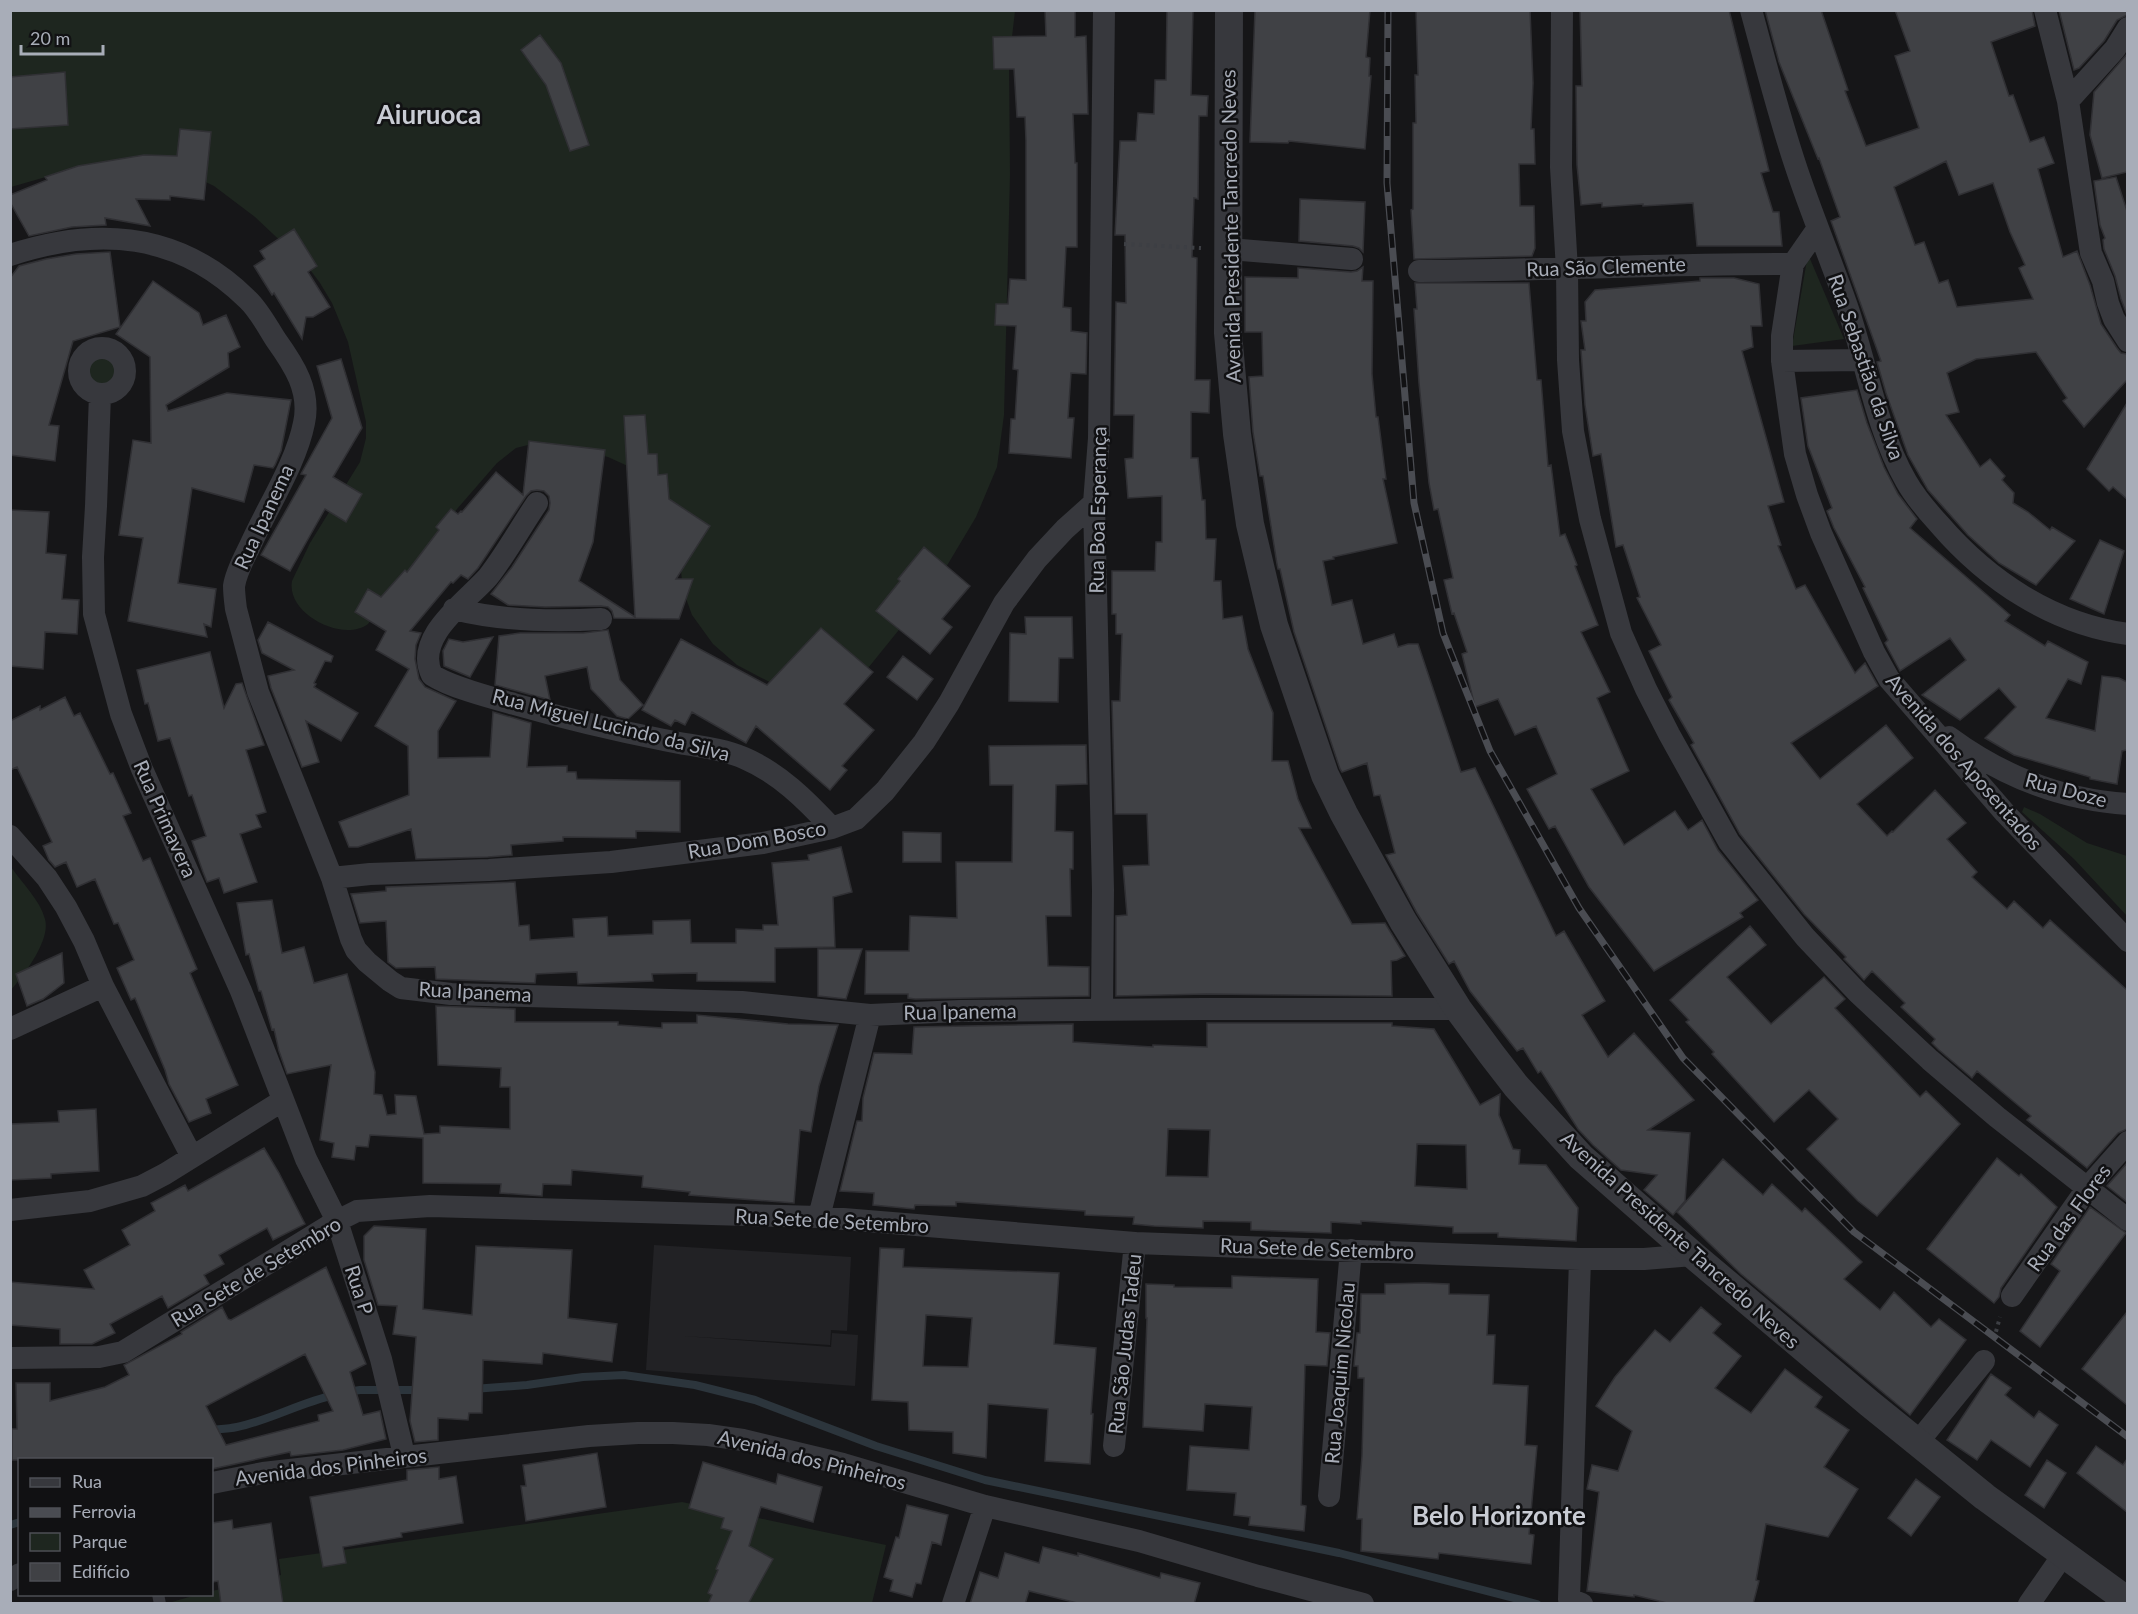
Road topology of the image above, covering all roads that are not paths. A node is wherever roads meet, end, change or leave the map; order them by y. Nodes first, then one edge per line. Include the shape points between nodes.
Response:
1 (1104, 10) edge
2 (1229, 10) edge
3 (1562, 10) edge
4 (1751, 10) edge
5 (2044, 10) edge
6 (2127, 28) edge
7 (2068, 101) junction
8 (1818, 228) junction
9 (1229, 249) junction
10 (10, 255) edge
11 (1352, 259) dead end
12 (1793, 264) junction
13 (1568, 270) junction
14 (1419, 271) dead end
15 (2127, 341) edge
16 (1861, 360) junction
17 (1782, 361) junction
18 (100, 394) dead end
19 (537, 503) dead end
20 (1094, 503) junction
21 (454, 609) junction
22 (601, 619) dead end
23 (2127, 634) edge
24 (1916, 712) junction
25 (2127, 804) edge
26 (832, 828) junction
27 (10, 836) edge
28 (332, 878) junction
29 (2127, 941) edge
30 (103, 986) junction
31 (1458, 1009) junction
32 (1102, 1010) junction
33 (870, 1015) junction
34 (10, 1029) edge
35 (282, 1101) junction
36 (2127, 1142) edge
37 (192, 1158) junction
38 (2088, 1188) junction
39 (10, 1210) edge
40 (819, 1217) junction
41 (2127, 1220) edge
42 (337, 1221) junction
43 (1135, 1243) junction
44 (1351, 1250) junction
45 (1693, 1255) junction
46 (1580, 1259) junction
47 (2012, 1296) road end
48 (10, 1358) edge
49 (1984, 1361) road end
50 (1918, 1442) junction
51 (1114, 1446) dead end
52 (404, 1455) junction
53 (213, 1483) edge
54 (1329, 1496) dead end
55 (985, 1506) junction
56 (2063, 1555) junction
57 (2127, 1601) edge
58 (953, 1604) edge
59 (1364, 1604) edge
60 (1582, 1604) edge
61 (2029, 1604) edge

1 - 20 street, Rua Boa Esperança via 1099,438
2 - 9 street, Avenida Presidente Tancredo Neves
3 - 13 street via 1561,167
4 - 8 street
5 - 7 street
6 - 7 street via 2115,49
7 - 15 street via 2091,253 2114,319
8 - 12 street, Avenida dos Aposentados
8 - 16 street, Rua Sebastião da Silva via 1848,310
9 - 11 street
9 - 31 street, Avenida Presidente Tancredo Neves via 1228,333 1237,435 1250,524 1274,625 1325,775 1402,921
10 - 28 street, Rua Ipanema via 54,243 120,238 177,251 203,264 249,301 301,379 306,407 300,439 239,570 234,596 258,692
12 - 13 street, Rua São Clemente via 1713,263
12 - 17 street, Avenida dos Aposentados
13 - 14 street, Rua São Clemente
13 - 38 street via 1573,431 1601,560 1621,633 1706,802 1729,842 1760,882 1858,993 1997,1117
16 - 17 street
16 - 23 street, Rua Sebastião da Silva via 1906,482 1945,532 1994,578 2030,600 2090,627
17 - 24 street, Avenida dos Aposentados via 1795,454 1821,533 1874,652
18 - 35 street, Rua Primavera via 93,568 94,614 105,658 142,770 240,991
19 - 21 street, Rua Miguel Lucindo da Silva via 487,577
20 - 26 street, Rua Dom Bosco via 1037,559 1004,603 949,703 906,765 856,819
20 - 32 street, Rua Boa Esperança
21 - 22 street via 523,620
21 - 26 street, Rua Miguel Lucindo da Silva via 431,648 428,663 438,679 585,723 742,757 785,782
24 - 25 street, Rua Doze via 1965,749 2015,777 2067,795
24 - 29 street, Avenida dos Aposentados
26 - 28 street, Rua Dom Bosco via 763,843 611,862
27 - 30 street via 47,878 66,907
28 - 33 street, Rua Ipanema via 357,950 401,988 451,994 742,1002
30 - 34 street
30 - 37 street
31 - 32 street, Rua Ipanema
31 - 45 street, Avenida Presidente Tancredo Neves via 1516,1086 1581,1156
32 - 33 street, Rua Ipanema
33 - 40 street
35 - 37 street
35 - 42 street, Rua Primavera
36 - 38 street, Rua das Flores
37 - 39 street via 142,1186 116,1194 90,1201
38 - 41 street
38 - 47 street, Rua das Flores
40 - 42 street, Rua Sete de Setembro via 430,1206 357,1211
40 - 43 street, Rua Sete de Setembro
42 - 48 street, Rua Sete de Setembro via 123,1352 99,1357
42 - 52 street, Rua P via 381,1359
43 - 44 street, Rua Sete de Setembro
43 - 51 street, Rua São Judas Tadeu
44 - 46 street, Rua Sete de Setembro
44 - 54 street, Rua Joaquim Nicolau
45 - 46 street, Rua Sete de Setembro
45 - 50 street, Avenida Presidente Tancredo Neves
46 - 60 street via 1569,1599
49 - 50 street
50 - 56 street, Avenida Presidente Tancredo Neves
52 - 53 street, Avenida dos Pinheiros
52 - 55 street, Avenida dos Pinheiros via 589,1436 708,1435 811,1456
55 - 58 street
55 - 59 street, Avenida dos Pinheiros via 1139,1541
56 - 57 street, Avenida Presidente Tancredo Neves
56 - 61 street

